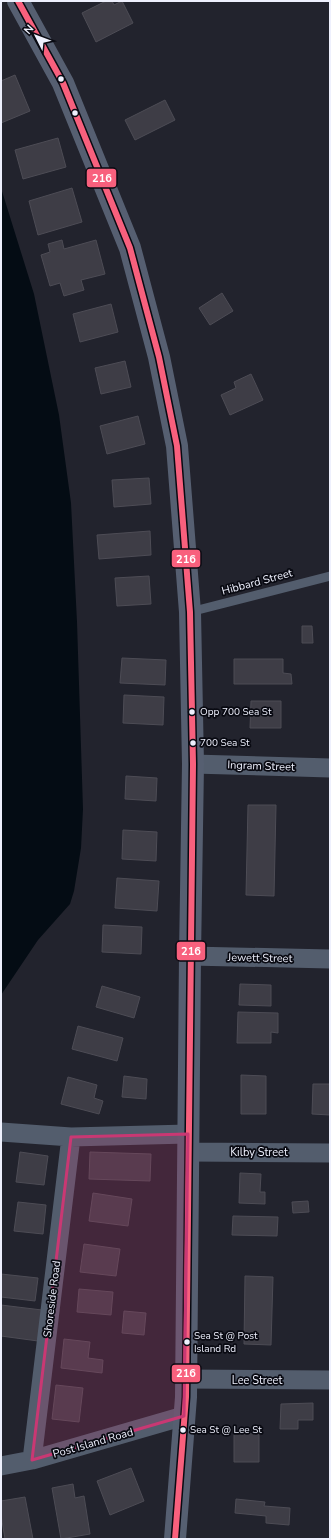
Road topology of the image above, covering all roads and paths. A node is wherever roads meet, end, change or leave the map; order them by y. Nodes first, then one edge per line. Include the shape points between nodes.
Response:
1 (18, 1) edge
2 (330, 576) edge
3 (190, 612) junction
4 (193, 764) junction
5 (330, 768) edge
6 (190, 956) junction
7 (330, 958) edge
8 (1, 1132) edge
9 (71, 1137) junction
10 (188, 1143) junction
11 (330, 1153) edge
12 (185, 1379) junction
13 (330, 1380) edge
14 (184, 1416) junction
15 (32, 1460) junction
16 (1, 1466) edge
17 (175, 1539) edge

1 - 3 main road via 63,83 130,248 159,357 177,446
2 - 3 lane, Hibbard Street
3 - 4 main road
4 - 5 street, Ingram Street
4 - 6 main road
6 - 7 street, Jewett Street
6 - 10 main road
8 - 9 street
9 - 10 street
9 - 15 street, Shoreside Road
10 - 11 street, Kilby Street
10 - 12 main road
12 - 13 street, Lee Street
12 - 14 main road
14 - 15 street, Post Island Road
14 - 17 main road
15 - 16 street, Post Island Road

